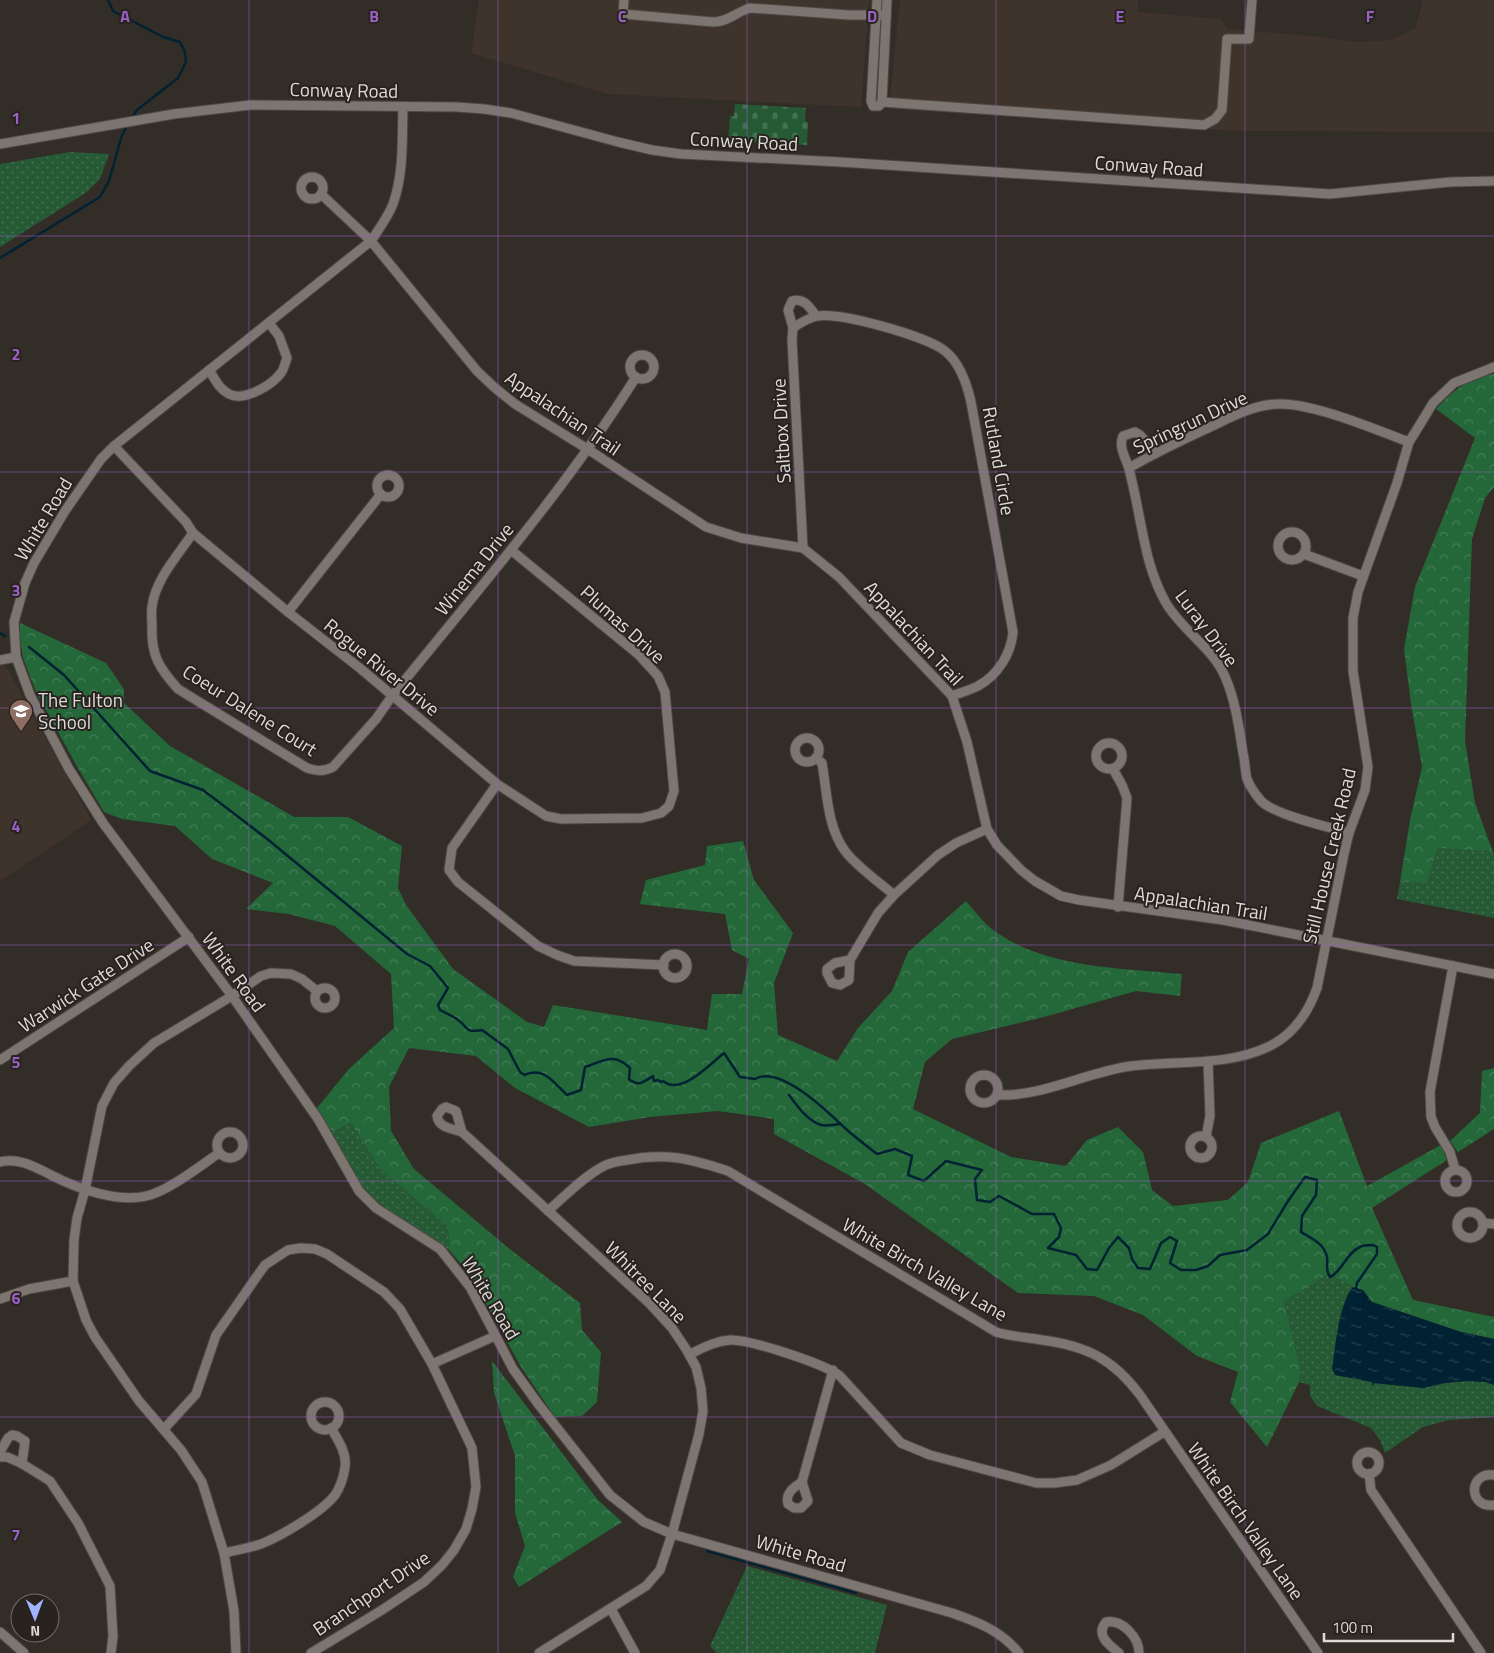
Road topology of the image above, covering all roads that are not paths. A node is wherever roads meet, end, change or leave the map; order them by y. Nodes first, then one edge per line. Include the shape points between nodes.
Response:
1 (624, 0) edge
2 (877, 0) edge
3 (887, 0) edge
4 (1252, 0) edge
5 (875, 15) junction
6 (886, 15) junction
7 (882, 102) junction
8 (403, 106) junction
9 (0, 144) edge
10 (1494, 181) edge
11 (322, 195) dead end
12 (371, 241) junction
13 (816, 316) junction
14 (269, 323) junction
15 (793, 328) junction
16 (1494, 368) edge
17 (209, 370) junction
18 (636, 377) dead end
19 (1409, 442) junction
20 (114, 446) junction
21 (589, 450) junction
22 (1156, 453) junction
23 (1129, 468) junction
24 (381, 494) dead end
25 (193, 533) junction
26 (803, 548) junction
27 (511, 550) junction
28 (1304, 554) dead end
29 (1363, 576) junction
30 (288, 612) junction
31 (16, 658) junction
32 (0, 660) edge
33 (392, 696) junction
34 (952, 696) junction
35 (816, 758) dead end
36 (1113, 769) dead end
37 (325, 771) joint
38 (497, 784) junction
39 (669, 806) joint
40 (987, 829) junction
41 (1349, 833) junction
42 (894, 895) junction
43 (1118, 907) junction
44 (189, 937) junction
45 (1327, 941) junction
46 (850, 960) dead end
47 (664, 965) dead end
48 (1453, 966) junction
49 (1494, 974) edge
50 (318, 991) dead end
51 (232, 996) junction
52 (0, 1060) edge
53 (1208, 1061) junction
54 (997, 1095) dead end
55 (462, 1132) dead end
56 (1206, 1137) dead end
57 (219, 1153) dead end
58 (0, 1162) edge
59 (1455, 1169) dead end
60 (85, 1190) junction
61 (548, 1211) junction
62 (1483, 1223) dead end
63 (1494, 1224) edge
64 (72, 1282) junction
65 (0, 1299) edge
66 (495, 1336) junction
67 (690, 1354) junction
68 (432, 1364) junction
69 (833, 1370) junction
70 (331, 1428) dead end
71 (164, 1430) junction
72 (1164, 1432) junction
73 (2, 1455) edge
74 (22, 1464) junction
75 (1369, 1474) dead end
76 (1494, 1475) edge
77 (802, 1482) dead end
78 (1494, 1506) edge
79 (672, 1534) junction
80 (224, 1553) junction
81 (611, 1608) junction
82 (0, 1632) edge
83 (24, 1653) edge
84 (110, 1653) edge
85 (236, 1653) edge
86 (311, 1653) edge
87 (539, 1653) edge
88 (635, 1653) edge
89 (1019, 1653) edge
90 (1119, 1653) edge
91 (1139, 1653) edge
92 (1318, 1653) edge
93 (1481, 1653) edge

1 - 5 street via 623,14 713,22 727,21 741,10 750,8
2 - 5 street
3 - 6 street
4 - 7 street via 1249,39 1227,39 1222,110 1204,125
5 - 6 street
5 - 7 street via 871,101 876,107
6 - 7 street
8 - 9 street, Conway Road via 250,105 174,114
8 - 10 street, Conway Road via 484,108 627,144 681,154 1330,194
8 - 12 street, White Road via 402,157 393,204
11 - 12 street, Appalachian Trail
12 - 14 street, White Road
12 - 21 street, Appalachian Trail via 477,371 515,404
13 - 15 street, Rutland Circle
13 - 15 street, Saltbox Drive via 803,301 792,301 788,310
13 - 34 street, Rutland Circle via 829,315 879,325 929,342 946,352 956,364 968,389 1013,632 1012,644 998,669 979,686
14 - 17 street, White Road
14 - 17 street via 287,358 281,374 269,384 246,395 231,395 220,387
15 - 26 street, Saltbox Drive
16 - 19 street, Still House Creek Road via 1454,383 1443,392
17 - 20 street, White Road
18 - 21 street, Winema Drive
19 - 22 street, Springrun Drive via 1302,406 1280,404 1254,408 1233,416
19 - 29 street, Still House Creek Road
20 - 25 street, Rogue River Drive
20 - 31 street, White Road via 101,459 65,511 34,563 14,622
21 - 26 street, Appalachian Trail via 706,527 741,538
21 - 27 street, Winema Drive
22 - 23 street, Springrun Drive
22 - 23 street, Luray Drive via 1140,434 1134,432 1123,436 1122,449
23 - 41 street, Luray Drive via 1149,563 1157,584 1179,622 1219,664 1235,707 1248,780 1255,793 1275,812
24 - 30 street
25 - 30 street, Rogue River Drive
25 - 37 street, Coeur Dalene Court via 157,590 152,606 154,655 178,689 307,768
26 - 34 street, Appalachian Trail via 839,577
27 - 33 street, Winema Drive
27 - 39 street, Plumas Drive via 639,655 658,676 665,692 674,791
28 - 29 street
29 - 41 street, Still House Creek Road via 1353,618 1353,671 1368,767 1365,790
30 - 33 street, Rogue River Drive
31 - 32 street
31 - 44 street, White Road via 30,695 85,795
33 - 37 street, Winema Drive via 376,719 333,767
33 - 38 street, Rogue River Drive
34 - 40 street, Appalachian Trail via 967,742
35 - 42 street via 822,763 830,814 840,843 846,853
36 - 43 street via 1127,798
38 - 39 street, Rogue River Drive via 546,816 561,818 642,818 662,813
38 - 47 street via 452,848 449,870 458,882 538,946 574,961
40 - 42 street via 938,855
40 - 43 street, Appalachian Trail via 1015,864 1047,889 1061,896
41 - 45 street, Still House Creek Road
42 - 46 street via 878,914
43 - 45 street, Appalachian Trail via 1223,920
44 - 51 street, White Road
44 - 52 street, Warwick Gate Drive
45 - 48 street, Appalachian Trail
45 - 53 street, Still House Creek Road via 1317,988 1300,1022 1272,1045 1251,1054
48 - 49 street, Appalachian Trail
48 - 59 street via 1430,1092 1431,1117 1450,1152
50 - 51 street via 291,974 271,974 261,976
51 - 60 street via 154,1044 114,1083 102,1106
51 - 66 street, White Road via 318,1119 359,1191 376,1208 440,1249 470,1287
53 - 54 street, Still House Creek Road via 1131,1066 1038,1091
53 - 56 street via 1210,1116
55 - 61 street, Whitree Lane
57 - 60 street via 152,1195 120,1197
58 - 60 street via 33,1166
60 - 64 street via 77,1218
61 - 67 street, Whitree Lane via 648,1303 672,1328
61 - 72 street, White Birch Valley Lane via 592,1173 619,1161 672,1156 728,1171 996,1332 1060,1343 1104,1359 1128,1379
62 - 63 street
64 - 65 street via 29,1289
64 - 71 street via 95,1338
66 - 68 street
66 - 79 street, White Road via 539,1405 610,1495 644,1522
67 - 69 street via 712,1343 746,1341
67 - 79 street, Whitree Lane via 696,1366 703,1411
68 - 71 street, Branchport Drive via 400,1309 384,1292 315,1249 288,1250 265,1265 216,1335 196,1394
68 - 86 street, Branchport Drive via 472,1448 476,1487 466,1529 454,1550 424,1582
69 - 72 street via 901,1443 930,1455 1036,1484 1077,1480 1111,1465
69 - 77 street
70 - 80 street via 343,1450 346,1466 334,1496 283,1534 261,1544
71 - 80 street via 202,1482
72 - 92 street, White Birch Valley Lane
73 - 74 street
73 - 74 street via 8,1438 12,1435 20,1438 25,1442
74 - 84 street via 50,1481 78,1523 110,1586 113,1636
75 - 93 street via 1371,1490
76 - 78 street via 1483,1476 1474,1488 1480,1502
79 - 81 street, Whitree Lane via 660,1570 646,1586
79 - 89 street, White Road via 952,1613 1002,1635
80 - 85 street via 234,1611
81 - 87 street, Whitree Lane
81 - 88 street
82 - 83 street
90 - 91 street via 1101,1635 1106,1622 1120,1623 1135,1637

